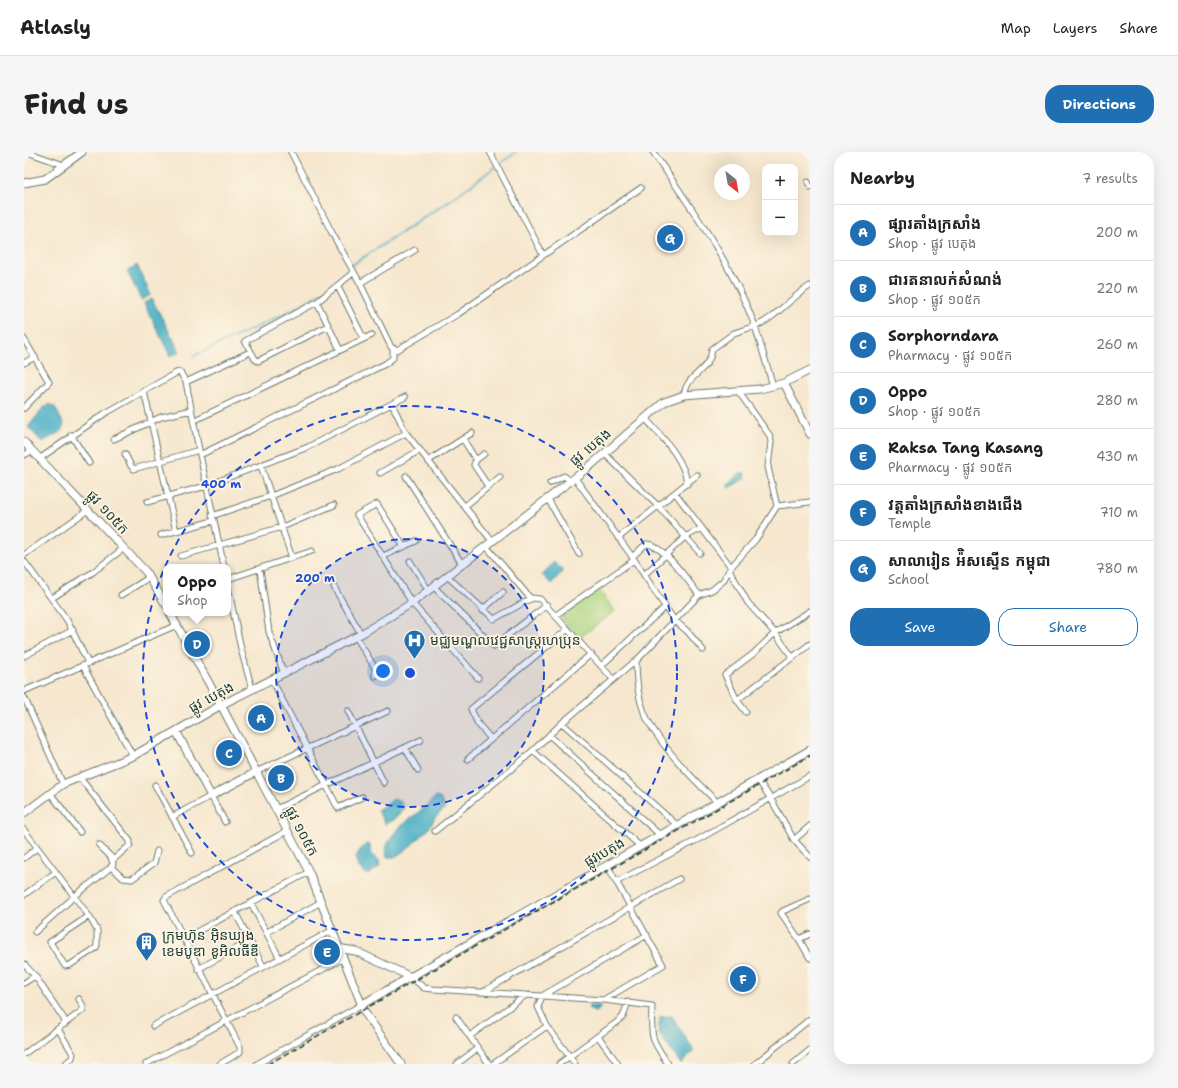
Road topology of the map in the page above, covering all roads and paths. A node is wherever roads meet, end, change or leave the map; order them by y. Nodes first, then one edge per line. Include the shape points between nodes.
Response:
1 (27, 152) edge
2 (82, 152) edge
3 (291, 152) edge
4 (490, 152) edge
5 (653, 152) edge
6 (64, 165) junction
7 (24, 183) edge
8 (641, 188) dead end
9 (415, 250) dead end
10 (543, 255) junction
11 (354, 271) junction
12 (360, 283) junction
13 (810, 286) edge
14 (338, 287) junction
15 (317, 302) junction
16 (328, 326) junction
17 (755, 326) junction
18 (372, 335) dead end
19 (24, 339) edge
20 (364, 339) junction
21 (393, 349) junction
22 (340, 350) junction
23 (250, 352) junction
24 (35, 357) junction
25 (24, 363) edge
26 (810, 370) edge
27 (186, 382) junction
28 (784, 382) junction
29 (773, 386) junction
30 (144, 391) junction
31 (738, 391) junction
32 (684, 395) junction
33 (405, 397) dead end
34 (392, 404) junction
35 (24, 408) edge
36 (191, 410) junction
37 (645, 418) junction
38 (194, 420) junction
39 (151, 421) junction
40 (406, 433) junction
41 (472, 433) dead end
42 (810, 434) edge
43 (72, 435) junction
44 (114, 439) dead end
45 (463, 439) junction
46 (24, 442) edge
47 (420, 450) junction
48 (32, 451) junction
49 (199, 452) junction
50 (604, 453) junction
51 (125, 454) dead end
52 (484, 454) dead end
53 (24, 455) edge
54 (39, 459) junction
55 (476, 460) junction
56 (160, 461) junction
57 (428, 461) junction
58 (89, 463) dead end
59 (261, 466) junction
60 (380, 473) dead end
61 (406, 476) dead end
62 (697, 476) dead end
63 (500, 477) dead end
64 (573, 479) junction
65 (550, 483) dead end
66 (687, 484) junction
67 (206, 486) junction
68 (488, 486) junction
69 (676, 494) junction
70 (271, 496) junction
71 (167, 497) junction
72 (548, 499) junction
73 (147, 502) dead end
74 (810, 502) edge
75 (334, 505) dead end
76 (465, 506) junction
77 (777, 506) junction
78 (659, 507) junction
79 (88, 510) junction
80 (213, 518) junction
81 (282, 527) junction
82 (702, 528) junction
83 (176, 531) junction
84 (161, 536) dead end
85 (685, 537) junction
86 (618, 538) junction
87 (416, 541) dead end
88 (489, 543) junction
89 (219, 546) junction
90 (404, 547) junction
91 (124, 548) junction
92 (312, 551) dead end
93 (700, 553) dead end
94 (579, 554) dead end
95 (665, 554) junction
96 (24, 555) edge
97 (181, 556) dead end
98 (384, 556) junction
99 (292, 558) junction
100 (634, 559) junction
101 (24, 561) edge
102 (410, 561) dead end
103 (223, 564) edge
104 (462, 564) junction
105 (260, 569) junction
106 (731, 569) junction
107 (644, 575) junction
108 (447, 576) junction
109 (150, 577) junction
110 (231, 578) edge
111 (334, 588) dead end
112 (431, 589) junction
113 (503, 592) dead end
114 (121, 594) dead end
115 (699, 595) junction
116 (52, 598) junction
117 (531, 599) junction
118 (163, 601) edge
119 (231, 601) edge
120 (412, 603) junction
121 (547, 605) junction
122 (665, 607) junction
123 (482, 610) junction
124 (810, 611) edge
125 (556, 615) junction
126 (172, 616) edge
127 (674, 620) junction
128 (176, 625) junction
129 (568, 629) junction
130 (73, 630) junction
131 (775, 633) junction
132 (359, 635) junction
133 (810, 644) edge
134 (703, 650) dead end
135 (591, 654) junction
136 (24, 656) edge
137 (793, 658) junction
138 (636, 661) junction
139 (88, 663) junction
140 (83, 666) junction
141 (602, 666) junction
142 (284, 674) junction
143 (375, 676) dead end
144 (478, 678) dead end
145 (613, 679) junction
146 (272, 680) junction
147 (252, 689) junction
148 (24, 691) edge
149 (24, 697) edge
150 (737, 700) junction
151 (221, 705) junction
152 (348, 711) dead end
153 (388, 711) dead end
154 (746, 712) dead end
155 (562, 722) junction
156 (356, 726) junction
157 (176, 731) junction
158 (549, 735) junction
159 (491, 739) junction
160 (421, 740) dead end
161 (405, 748) junction
162 (308, 749) junction
163 (533, 750) junction
164 (810, 750) edge
165 (133, 756) junction
166 (468, 758) dead end
167 (374, 763) junction
168 (418, 770) dead end
169 (256, 772) junction
170 (810, 776) edge
171 (80, 778) junction
172 (758, 780) junction
173 (384, 783) dead end
174 (63, 784) junction
175 (155, 784) dead end
176 (326, 785) junction
177 (50, 793) junction
178 (211, 796) junction
179 (362, 797) dead end
180 (771, 799) junction
181 (717, 802) junction
182 (276, 809) junction
183 (24, 813) edge
184 (172, 817) junction
185 (225, 822) dead end
186 (677, 825) junction
187 (810, 826) edge
188 (24, 830) edge
189 (287, 831) junction
190 (435, 831) dead end
191 (80, 832) dead end
192 (660, 835) junction
193 (794, 840) junction
194 (99, 845) dead end
195 (640, 846) junction
196 (37, 848) junction
197 (157, 851) dead end
198 (192, 852) dead end
199 (810, 857) edge
200 (24, 858) edge
201 (112, 860) junction
202 (607, 865) junction
203 (111, 868) junction
204 (56, 872) junction
205 (309, 872) junction
206 (679, 878) dead end
207 (616, 882) junction
208 (24, 895) edge
209 (75, 896) junction
210 (810, 899) edge
211 (321, 902) junction
212 (251, 903) junction
213 (630, 906) junction
214 (235, 912) junction
215 (89, 916) junction
216 (333, 930) junction
217 (35, 932) dead end
218 (266, 932) junction
219 (810, 934) edge
220 (647, 935) junction
221 (183, 939) junction
222 (799, 940) junction
223 (250, 941) junction
224 (338, 948) junction
225 (279, 957) junction
226 (810, 957) edge
227 (342, 959) junction
228 (24, 964) edge
229 (263, 966) junction
230 (198, 969) junction
231 (35, 976) junction
232 (411, 977) junction
233 (24, 983) edge
234 (483, 992) junction
235 (211, 994) junction
236 (526, 995) junction
237 (542, 996) junction
238 (79, 999) dead end
239 (604, 1000) junction
240 (628, 1002) junction
241 (361, 1005) junction
242 (456, 1017) dead end
243 (810, 1019) edge
244 (226, 1021) junction
245 (65, 1024) junction
246 (153, 1026) dead end
247 (547, 1026) junction
248 (58, 1029) junction
249 (470, 1036) junction
250 (598, 1036) junction
251 (478, 1048) junction
252 (810, 1050) edge
253 (24, 1054) edge
254 (570, 1056) junction
255 (65, 1064) edge
256 (146, 1064) edge
257 (220, 1064) edge
258 (257, 1064) edge
259 (401, 1064) edge
260 (457, 1064) edge
261 (489, 1064) edge
262 (493, 1064) edge
263 (559, 1064) edge
264 (575, 1064) edge
265 (618, 1064) edge
266 (668, 1064) edge
267 (755, 1064) edge
268 (793, 1064) edge

1 - 6 street
2 - 6 main road
3 - 11 street
4 - 10 street
5 - 17 street via 708,231 737,285
6 - 7 main road via 45,178
8 - 10 street
9 - 12 street
10 - 21 street via 458,314 397,350
11 - 12 street
11 - 14 street
12 - 21 street
13 - 17 street via 768,320
14 - 15 street
14 - 20 street
15 - 16 street
15 - 23 street via 247,339 245,341
16 - 22 street
16 - 23 street via 259,360
17 - 29 street
17 - 32 street via 734,333 712,349 710,362 685,387
18 - 20 street
19 - 24 street
20 - 22 street
21 - 49 street via 393,358 386,364
22 - 38 street
23 - 27 street
24 - 25 street
24 - 35 street via 49,382
26 - 28 main road, ផ្លូវ បេតុង
27 - 30 street via 183,374 176,373
27 - 36 street
28 - 29 main road, ផ្លូវ បេតុង
28 - 42 main road
29 - 31 main road, ផ្លូវ បេតុង
30 - 39 street
30 - 43 street
31 - 32 main road, ផ្លូវ បេតុង
31 - 77 street via 770,436 768,466
32 - 37 main road, ផ្លូវ បេតុង via 664,402
33 - 34 street
34 - 40 street
34 - 59 street via 308,447
36 - 38 street
36 - 39 street
37 - 50 main road, ផ្លូវ បេតុង
37 - 66 street via 675,455 685,473
38 - 49 street
39 - 44 street
39 - 56 street
40 - 47 street
40 - 70 street via 338,469
41 - 45 street
43 - 54 street
43 - 58 street
45 - 55 street
45 - 57 street
46 - 48 main road, ផ្លូវ ១០៥ក
47 - 57 street
47 - 60 street
48 - 53 street
48 - 54 main road, ផ្លូវ ១០៥ក
49 - 56 street
49 - 67 street
50 - 64 main road, ផ្លូវ បេតុង
50 - 78 street
51 - 56 street via 134,469
52 - 55 street
54 - 79 main road, ផ្លូវ ១០៥ក
55 - 68 street via 475,467
56 - 71 street
57 - 76 street
59 - 67 street
59 - 70 street
61 - 104 street
62 - 66 street
63 - 68 street
64 - 65 street via 564,476
64 - 72 main road, ផ្លូវ បេតុង
64 - 86 street
66 - 69 street
67 - 71 street
67 - 80 street
68 - 76 street
69 - 78 street
69 - 82 street
70 - 80 street
70 - 81 street
71 - 73 street
71 - 83 street
72 - 88 main road, ផ្លូវ បេតុង
72 - 94 street
74 - 77 street
75 - 81 street
76 - 88 street
77 - 106 street via 756,539
78 - 85 street
78 - 86 street
79 - 91 main road, ផ្លូវ ១០៥ក
79 - 96 street
80 - 83 street
80 - 89 street
81 - 89 street
81 - 99 street
82 - 85 street
82 - 106 street
83 - 84 street
85 - 93 street
85 - 95 street
86 - 100 street
87 - 90 street
88 - 104 main road, ផ្លូវ បេតុង
88 - 117 street
89 - 97 street
89 - 103 street
90 - 98 street
90 - 98 street via 377,504 356,516
91 - 109 main road, ផ្លូវ ១០៥ក
91 - 116 street
92 - 99 street
95 - 100 street via 656,547 646,544
95 - 107 street
95 - 115 street
98 - 120 street
99 - 105 street
100 - 107 street
100 - 125 street
101 - 116 street
102 - 112 street
104 - 108 main road, ផ្លូវ បេតុង
105 - 110 street
105 - 142 street via 269,632
106 - 115 street via 719,585
106 - 131 street via 748,603
107 - 122 street
108 - 112 main road, ផ្លូវ បេតុង
108 - 123 street
109 - 114 street
109 - 118 main road, ផ្លូវ ១០៥ក
111 - 132 street
112 - 120 main road, ផ្លូវ បេតុង
112 - 121 street via 494,646
113 - 123 street
115 - 127 street
116 - 130 street
117 - 121 street via 536,597
117 - 123 street via 495,619
119 - 147 street
120 - 132 main road, ផ្លូវ បេតុង
120 - 144 street
121 - 125 street
122 - 127 street
122 - 141 street
124 - 131 street
125 - 129 street
126 - 128 main road, ផ្លូវ ១០៥ក
127 - 134 street
127 - 138 street
128 - 139 street
128 - 151 main road, ផ្លូវ ១០៥ក
129 - 135 street
129 - 159 street via 470,710
130 - 136 street
130 - 139 street
131 - 137 street
131 - 150 street via 753,654 725,674
132 - 142 main road, ផ្លូវ បេតុង
132 - 143 street via 375,668
133 - 137 street
135 - 141 street
135 - 159 street
137 - 150 street
138 - 145 street
138 - 181 street via 640,697 648,721 685,770
139 - 140 street
140 - 148 street
140 - 165 street
141 - 145 street
142 - 146 main road, ផ្លូវ បេតុង
145 - 155 street
146 - 147 main road, ផ្លូវ បេតុង
146 - 162 street
147 - 151 main road, ផ្លូវ បេតុង
149 - 174 street
150 - 154 street
151 - 157 main road, ផ្លូវ បេតុង
151 - 169 main road, ផ្លូវ ១០៥ក
152 - 156 street
153 - 156 street
155 - 158 street
155 - 186 street
156 - 162 street
156 - 167 street
157 - 165 main road, ផ្លូវ បេតុង
157 - 178 main road
158 - 163 street
158 - 192 street
159 - 166 street
160 - 161 street
161 - 167 street
161 - 168 street
162 - 169 street
162 - 176 street
163 - 190 street
163 - 195 street
164 - 172 main road, ផ្លូវបេតុង
165 - 171 main road, ផ្លូវ បេតុង
167 - 173 street
167 - 176 street
169 - 178 main road
169 - 182 main road, ផ្លូវ ១០៥ក
170 - 180 street
171 - 174 main road, ផ្លូវ បេតុង
171 - 201 street via 130,841 130,845
172 - 180 street
172 - 181 main road, ផ្លូវបេតុង
174 - 177 main road, ផ្លូវ បេតុង
175 - 184 street
176 - 179 street via 338,808
176 - 182 street
177 - 183 main road, ផ្លូវ បេតុង
177 - 191 street
178 - 184 street
178 - 185 street
180 - 193 street
180 - 207 street
181 - 186 main road, ផ្លូវបេតុង
182 - 189 main road, ផ្លូវ ១០៥ក
184 - 198 street
186 - 192 main road, ផ្លូវបេតុង
187 - 193 street
188 - 196 street
189 - 205 main road, ផ្លូវ ១០៥ក
189 - 221 street via 166,897 165,904
192 - 195 main road, ផ្លូវបេតុង
193 - 199 street
194 - 201 street
195 - 202 main road, ផ្លូវបេតុង
196 - 200 street
196 - 204 street
197 - 203 street via 154,863 132,879 123,878
201 - 203 street
202 - 207 street
202 - 232 main road, ផ្លូវបេតុង
203 - 209 street
204 - 208 street
204 - 209 street
205 - 211 main road, ផ្លូវ ១០៥ក
205 - 212 street
206 - 213 street
207 - 213 street
209 - 215 street
209 - 217 street
210 - 222 street via 781,913
211 - 216 main road, ផ្លូវ ១០៥ក
211 - 218 street
212 - 214 street
212 - 218 street
213 - 220 street
213 - 234 street
214 - 221 street
214 - 223 street
215 - 215 street via 97,930 97,945 65,966 50,942
216 - 224 main road, ផ្លូវ ១០៥ក
216 - 225 street
218 - 225 street
219 - 222 street
220 - 237 street
220 - 239 street via 662,967
221 - 230 street
222 - 226 street
223 - 229 street
223 - 230 street
224 - 227 main road, ផ្លូវ ១០៥ក
224 - 232 main road via 355,951
225 - 229 street
227 - 241 main road, ផ្លូវ ១០៥ក
227 - 244 street
228 - 231 street
229 - 235 street
230 - 235 street
231 - 233 street
231 - 245 street
232 - 234 street via 424,988
232 - 241 main road, ផ្លូវបេតុង
234 - 236 street
235 - 244 street
235 - 246 street
236 - 237 street
236 - 249 street
237 - 239 street
237 - 247 street via 538,1007
238 - 245 street via 83,1010
239 - 240 street
240 - 250 street via 623,1017
240 - 266 street via 652,1006 651,1036
241 - 258 street
241 - 259 main road, ផ្លូវ ១០៥ក
242 - 249 street
243 - 267 street
244 - 256 street
244 - 257 street via 240,1047 240,1052
245 - 248 street
247 - 254 street
247 - 262 street
248 - 253 street
248 - 255 street via 73,1054
249 - 251 street
250 - 254 street
250 - 265 street
251 - 260 street
251 - 261 street
252 - 268 street
254 - 263 street
254 - 264 street

